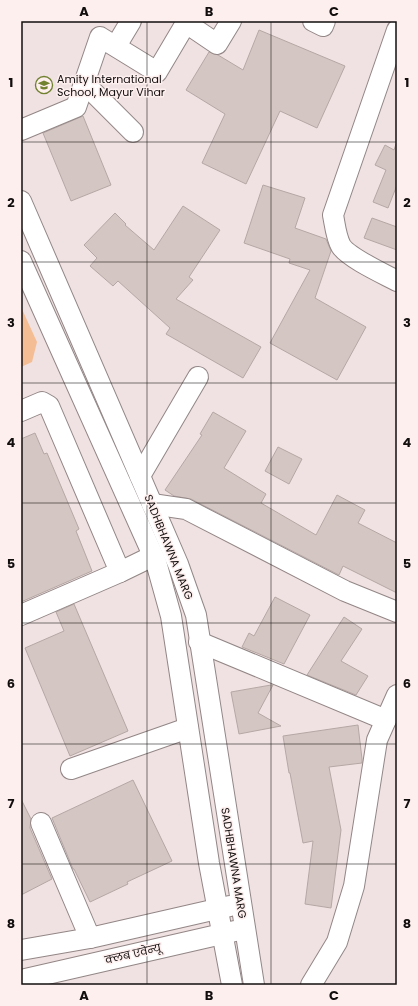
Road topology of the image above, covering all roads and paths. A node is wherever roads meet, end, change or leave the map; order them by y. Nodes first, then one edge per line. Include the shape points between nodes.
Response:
1 (131, 21) edge
2 (231, 21) edge
3 (313, 21) edge
4 (325, 21) edge
5 (389, 21) edge
6 (397, 29) edge
7 (116, 46) junction
8 (84, 83) junction
9 (25, 128) edge
10 (133, 132) dead end
11 (21, 201) edge
12 (21, 261) edge
13 (397, 281) edge
14 (198, 377) dead end
15 (21, 411) edge
16 (140, 476) junction
17 (152, 504) junction
18 (153, 556) junction
19 (120, 572) junction
20 (397, 612) edge
21 (21, 615) edge
22 (200, 642) junction
23 (397, 695) edge
24 (386, 720) junction
25 (188, 728) junction
26 (71, 769) dead end
27 (41, 822) dead end
28 (240, 903) junction
29 (218, 908) junction
30 (244, 928) junction
31 (222, 933) junction
32 (90, 938) junction
33 (21, 950) edge
34 (21, 980) edge
35 (232, 985) edge
36 (254, 985) edge
37 (311, 985) edge

1 - 7 street
2 - 7 street via 217,44 186,23 157,72
3 - 4 street via 323,26
5 - 6 street
6 - 13 street via 333,215 341,246 351,255
7 - 8 street via 100,36
8 - 9 street via 76,107
8 - 10 street
11 - 16 street, SADHBHAWNA MARG
12 - 18 street, SADHBHAWNA MARG
14 - 16 street
15 - 19 street via 42,402 49,406
16 - 17 street, SADHBHAWNA MARG
17 - 20 street via 186,509 345,591
17 - 22 street, SADHBHAWNA MARG via 178,564 196,615
18 - 19 street
18 - 25 street, SADHBHAWNA MARG via 171,616
19 - 21 street
22 - 24 street
22 - 28 street, SADHBHAWNA MARG
23 - 24 street
24 - 37 street via 377,740 354,886 337,942
25 - 26 street
25 - 29 street, SADHBHAWNA MARG
27 - 32 street
28 - 29 street
28 - 30 street, SADHBHAWNA MARG
29 - 31 street, SADHBHAWNA MARG
29 - 32 street
30 - 31 street, क्लब एवेन्यू
30 - 36 street, SADHBHAWNA MARG
31 - 34 street, क्लब एवेन्यू
31 - 35 street, SADHBHAWNA MARG
32 - 33 street

